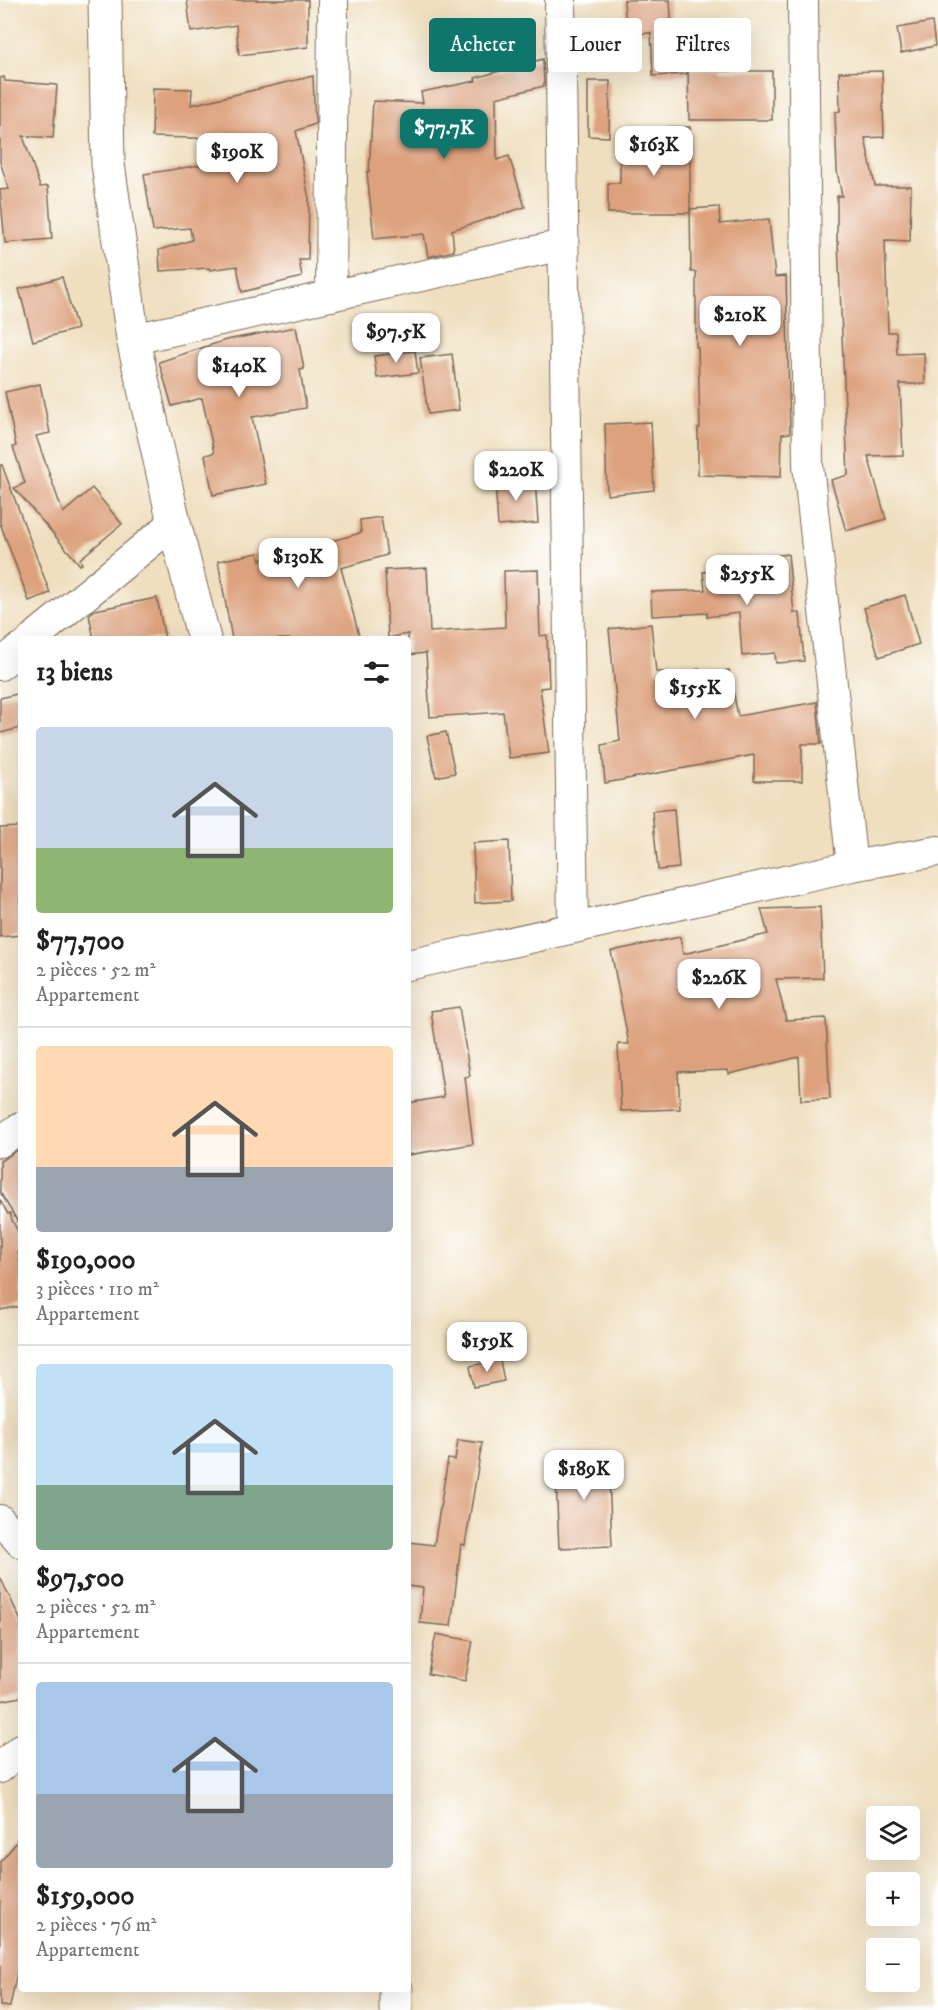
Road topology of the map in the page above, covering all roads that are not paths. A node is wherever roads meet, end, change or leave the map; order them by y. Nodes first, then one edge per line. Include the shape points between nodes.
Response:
1 (105, 0) edge
2 (333, 0) edge
3 (560, 0) edge
4 (803, 0) edge
5 (563, 245) junction
6 (331, 296) junction
7 (133, 339) junction
8 (174, 523) junction
9 (36, 636) edge
10 (203, 636) edge
11 (18, 650) edge
12 (0, 665) edge
13 (938, 851) edge
14 (852, 866) junction
15 (573, 928) junction
16 (411, 964) edge
17 (18, 1129) edge
18 (0, 1142) edge
19 (0, 1520) edge
20 (18, 1540) edge
21 (18, 1752) edge
22 (0, 1768) edge
23 (396, 1992) edge
24 (396, 2010) edge

1 - 7 street via 108,164
2 - 6 street
3 - 5 street
4 - 14 street via 808,465
5 - 6 street
5 - 15 street
6 - 7 street
7 - 8 street
8 - 9 street
8 - 10 street
11 - 12 street
13 - 14 street
14 - 15 street
15 - 16 street
17 - 18 street
19 - 20 street
21 - 22 street
23 - 24 street

